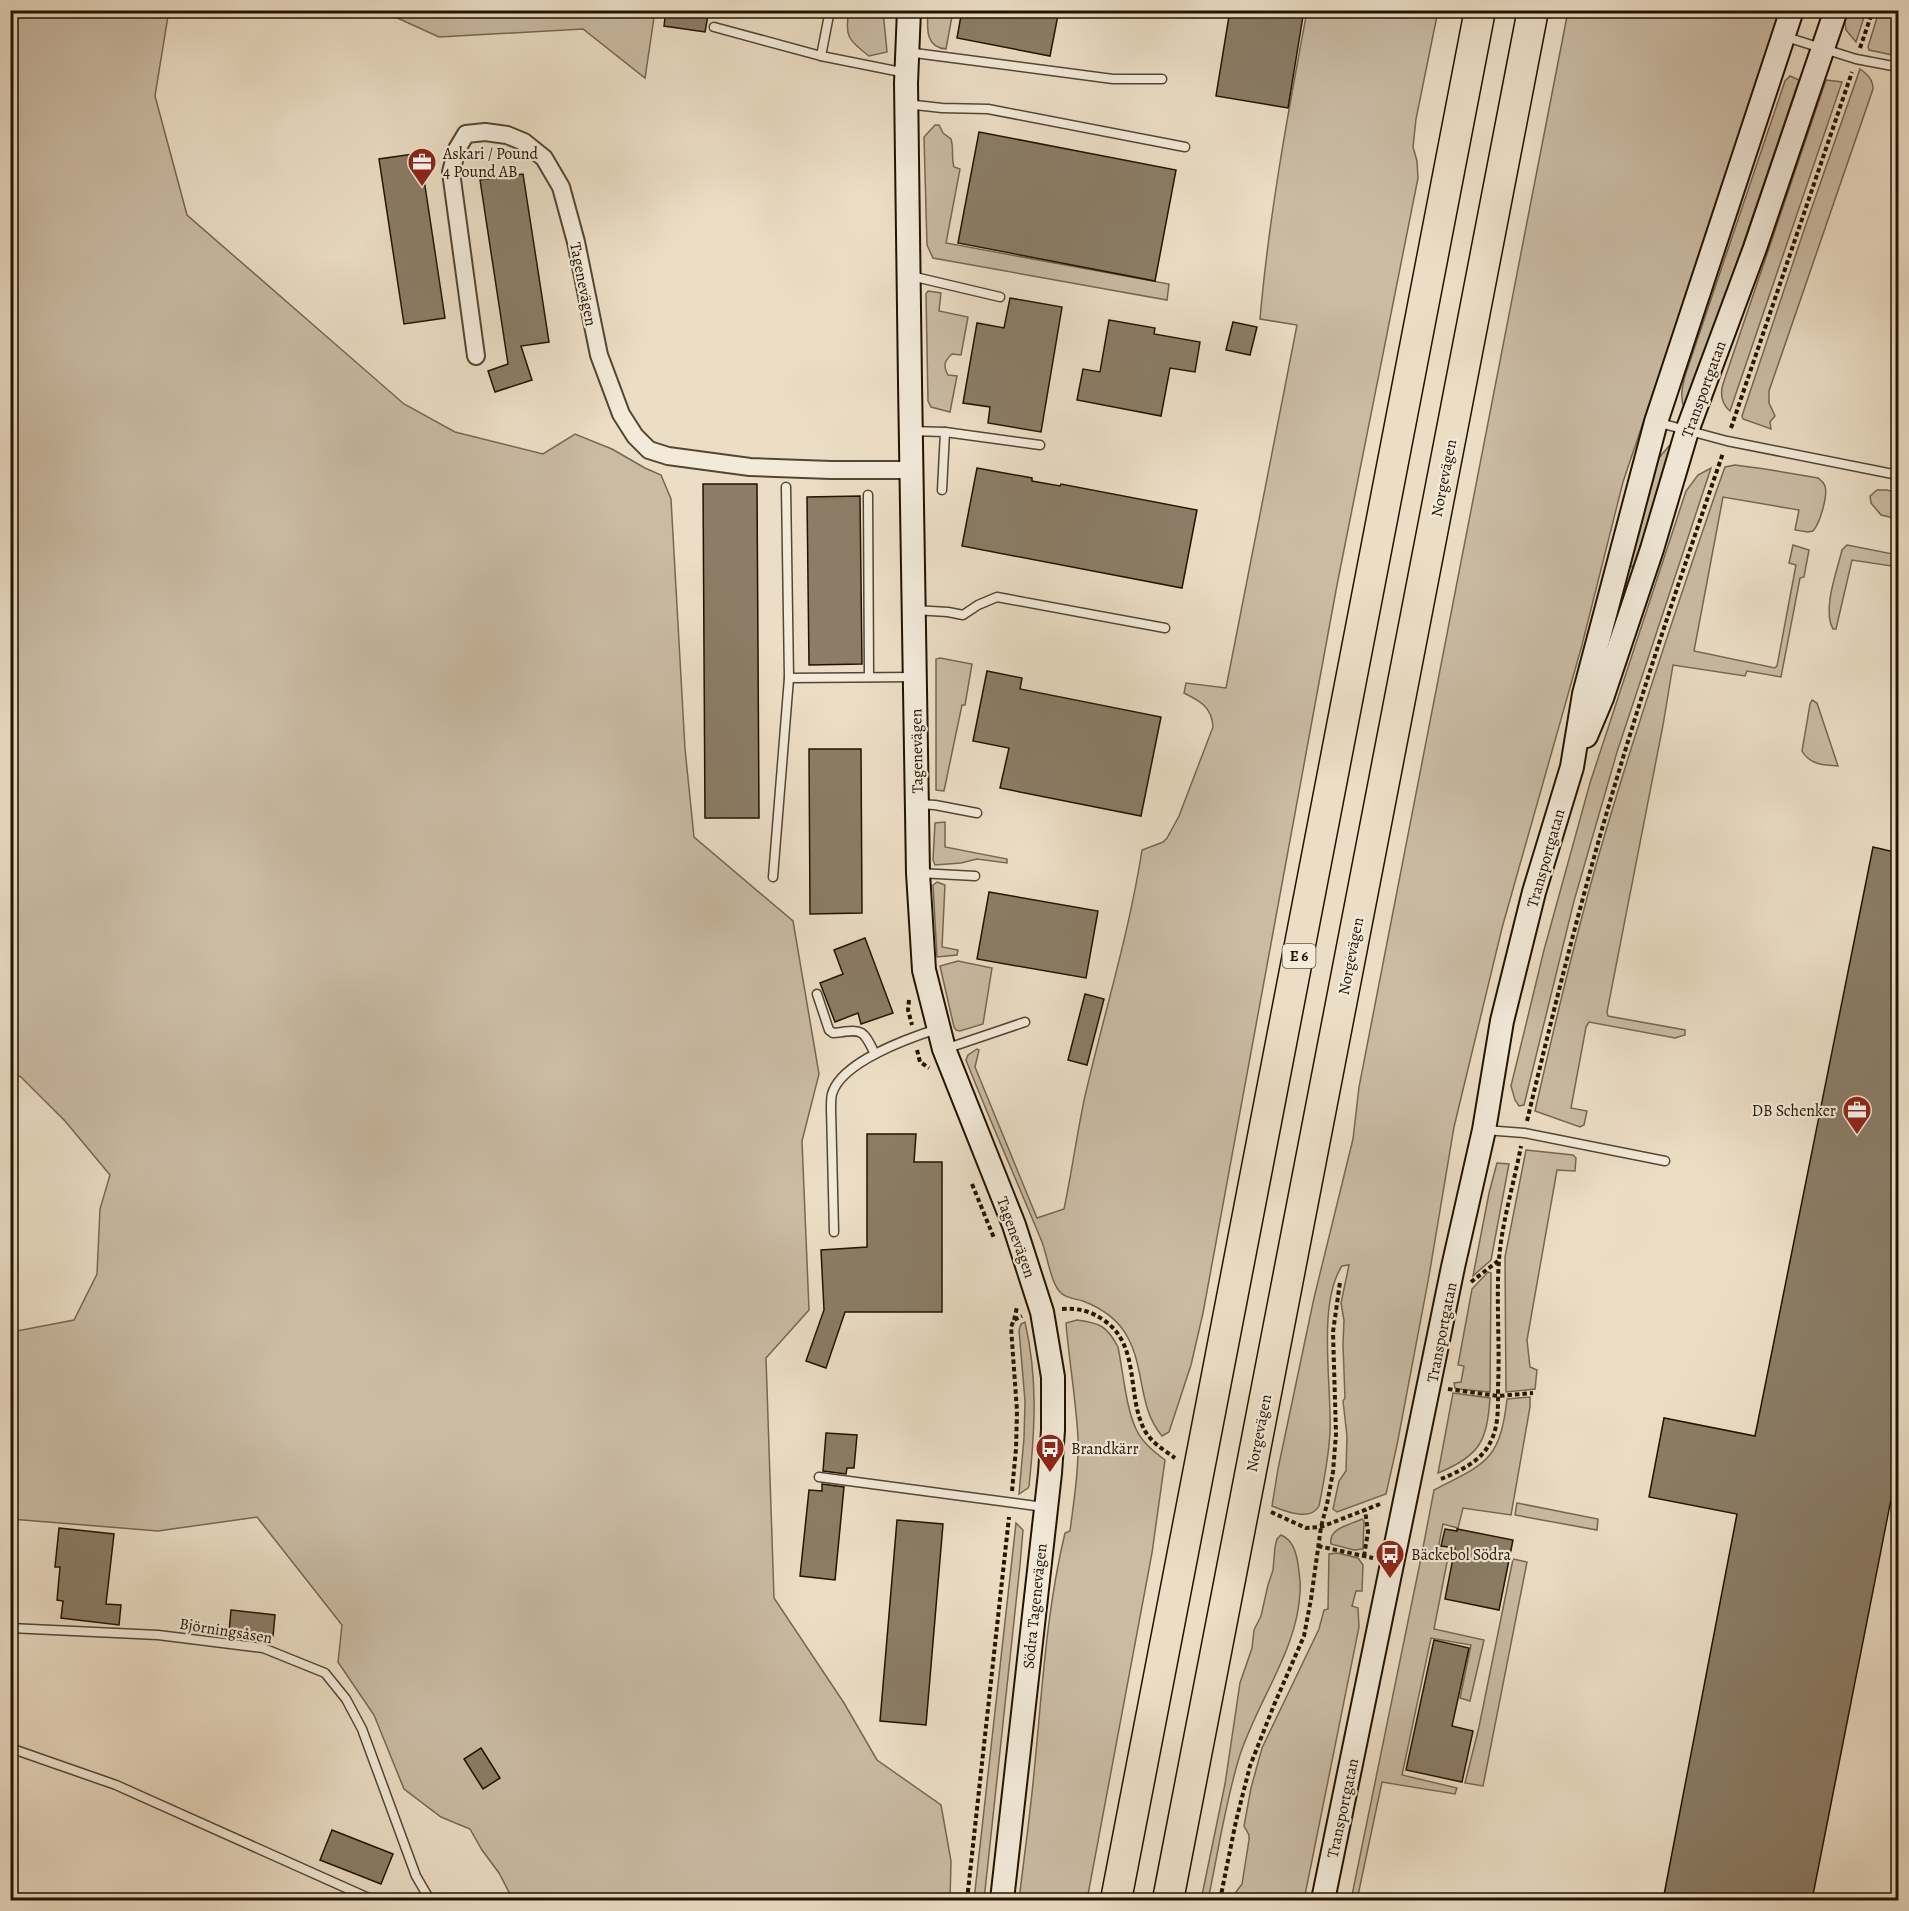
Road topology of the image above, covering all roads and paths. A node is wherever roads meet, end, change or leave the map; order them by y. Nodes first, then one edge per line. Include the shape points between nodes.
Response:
1 (830, 10) edge
2 (909, 10) edge
3 (1480, 10) edge
4 (1533, 10) edge
5 (1792, 10) edge
6 (1836, 10) edge
7 (1873, 10) edge
8 (714, 27) dead end
9 (1783, 36) junction
10 (1823, 49) junction
11 (820, 56) junction
12 (1856, 59) junction
13 (907, 62) junction
14 (1899, 67) edge
15 (1162, 79) dead end
16 (906, 104) junction
17 (1185, 147) dead end
18 (908, 275) junction
19 (1000, 297) dead end
20 (476, 356) dead end
21 (1656, 422) junction
22 (910, 431) junction
23 (1687, 431) junction
24 (945, 432) junction
25 (1727, 441) junction
26 (1040, 446) dead end
27 (911, 470) junction
28 (1899, 475) edge
29 (786, 487) dead end
30 (942, 490) dead end
31 (868, 495) dead end
32 (914, 610) junction
33 (1165, 628) dead end
34 (869, 677) junction
35 (915, 677) junction
36 (789, 678) junction
37 (1572, 767) junction
38 (917, 804) junction
39 (976, 813) dead end
40 (918, 873) junction
41 (975, 876) dead end
42 (773, 877) dead end
43 (817, 994) dead end
44 (1025, 1022) dead end
45 (941, 1039) junction
46 (875, 1054) junction
47 (1484, 1130) junction
48 (1524, 1133) junction
49 (1665, 1161) dead end
50 (834, 1232) dead end
51 (1499, 1261) junction
52 (1340, 1282) dead end
53 (1469, 1293) dead end
54 (1042, 1312) junction
55 (1448, 1389) dead end
56 (1533, 1393) dead end
57 (1498, 1396) junction
58 (1175, 1458) dead end
59 (819, 1477) dead end
60 (1441, 1479) dead end
61 (1011, 1502) junction
62 (1380, 1504) dead end
63 (1045, 1507) junction
64 (1365, 1510) junction
65 (1271, 1512) dead end
66 (1321, 1527) junction
67 (1318, 1546) junction
68 (1364, 1556) junction
69 (1373, 1558) dead end
70 (10, 1628) edge
71 (10, 1748) edge
72 (373, 1900) edge
73 (430, 1900) edge
74 (967, 1900) edge
75 (1002, 1900) edge
76 (1116, 1900) edge
77 (1168, 1900) edge
78 (1220, 1900) edge
79 (1323, 1900) edge

1 - 11 lane
2 - 13 street, Tagenevägen
3 - 76 highway, E 6
4 - 77 highway, Norgevägen
5 - 9 street, Transportgatan
6 - 10 street, Transportgatan
7 - 12 path
8 - 11 lane
9 - 10 lane
9 - 21 street, Transportgatan
10 - 12 lane
10 - 23 street, Transportgatan
11 - 13 lane
12 - 14 lane
12 - 25 path
13 - 15 lane via 1113,79
13 - 16 street, Tagenevägen
16 - 17 lane via 988,109
16 - 18 street, Tagenevägen
18 - 19 lane
18 - 22 street, Tagenevägen
20 - 27 street, Tagenevägen via 451,172 466,134 485,132 524,142 544,158 561,187 598,355 621,414 649,450 750,466
21 - 23 lane
21 - 37 street, Transportgatan via 1584,694
22 - 24 lane
22 - 27 street, Tagenevägen
23 - 25 lane
23 - 37 street, Transportgatan via 1606,687
24 - 26 lane
24 - 30 lane
25 - 28 lane
25 - 48 path via 1618,773 1570,941
27 - 32 street, Tagenevägen
29 - 36 lane
31 - 34 lane
32 - 33 lane via 963,615 997,597
32 - 35 street, Tagenevägen
34 - 35 lane
34 - 36 lane
35 - 38 street, Tagenevägen
36 - 42 lane
37 - 47 street, Transportgatan via 1534,892 1502,1021
38 - 39 lane
38 - 40 street, Tagenevägen
40 - 41 lane
40 - 45 street, Tagenevägen via 924,970
43 - 46 lane via 829,1030 862,1033
44 - 45 lane
45 - 46 lane via 909,1038
45 - 54 street, Tagenevägen via 1014,1225
46 - 50 lane via 841,1079 832,1093
47 - 48 lane
47 - 79 street, Transportgatan
48 - 49 lane
48 - 51 path
51 - 53 path via 1471,1282
51 - 57 path
52 - 66 path via 1333,1332 1336,1434
54 - 58 path via 1079,1308 1097,1315 1117,1331 1129,1359 1138,1416 1157,1445
54 - 61 path via 1019,1317 1011,1328 1017,1411
54 - 63 street, Södra Tagenevägen via 1053,1377
55 - 57 path
56 - 57 path
57 - 60 path via 1491,1443 1472,1463
59 - 61 lane
61 - 63 lane
61 - 74 path
62 - 64 path
63 - 75 street, Södra Tagenevägen
64 - 66 path
64 - 68 path via 1368,1532
65 - 66 path via 1306,1528
66 - 67 path
67 - 68 path
67 - 78 path via 1304,1636 1250,1766
68 - 69 path
70 - 73 lane, Björningsåsen via 158,1635 263,1648 325,1673 363,1729 416,1876
71 - 72 lane via 116,1785

